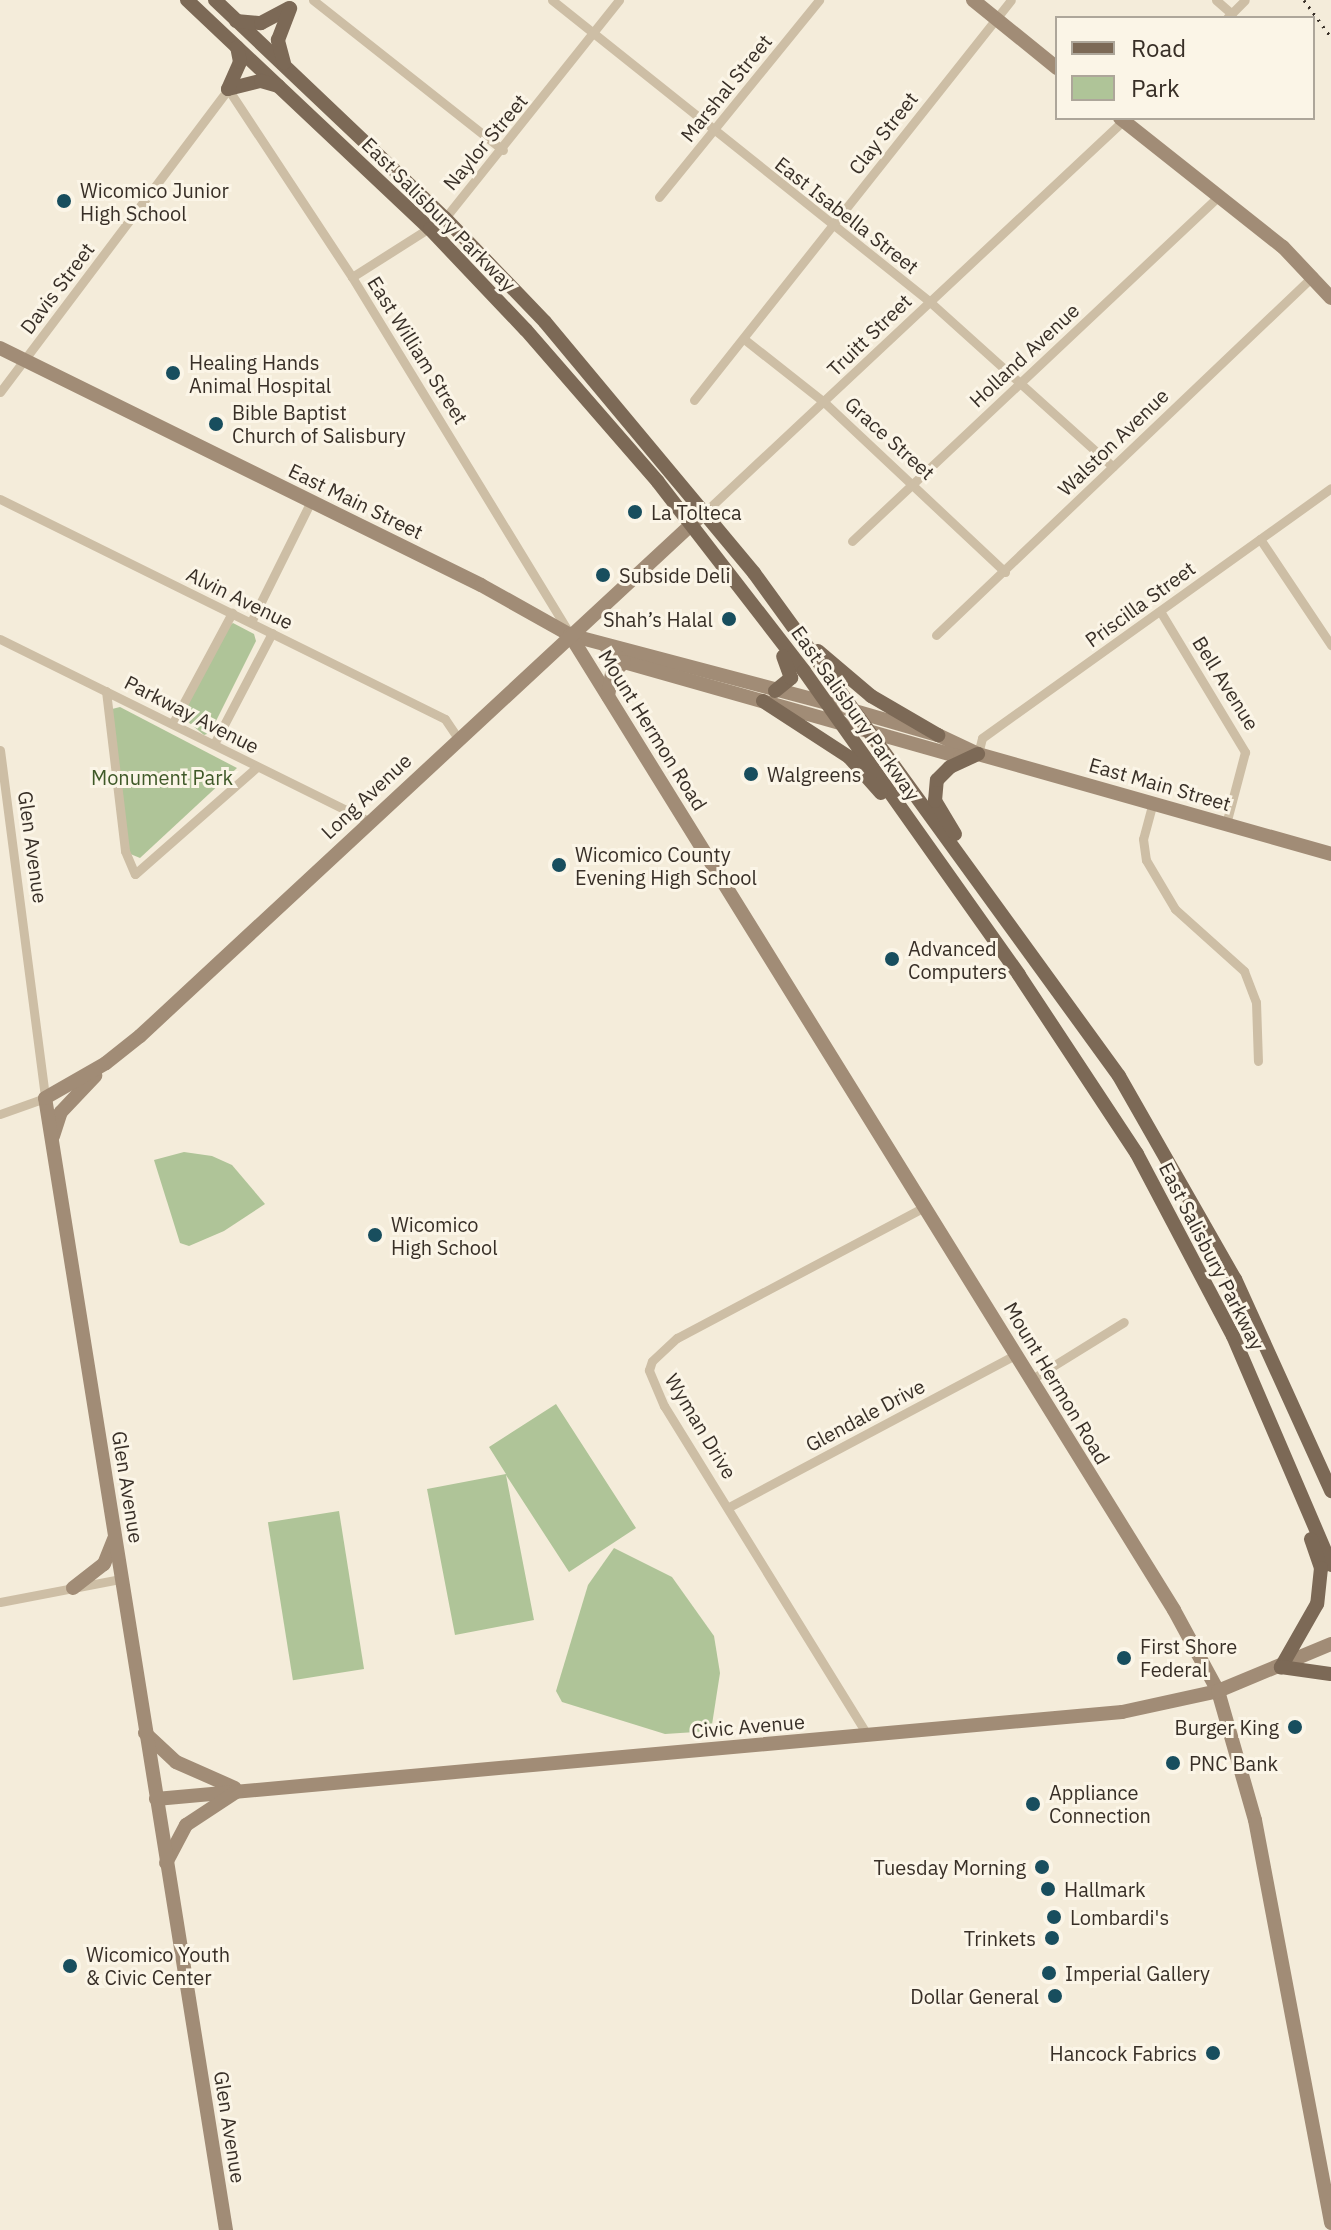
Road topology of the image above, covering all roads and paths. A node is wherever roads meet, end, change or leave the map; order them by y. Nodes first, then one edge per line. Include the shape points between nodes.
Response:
1 (187, 0) edge
2 (215, 0) edge
3 (313, 0) edge
4 (552, 0) edge
5 (619, 0) edge
6 (819, 0) edge
7 (973, 0) edge
8 (1011, 0) edge
9 (1216, 0) edge
10 (1245, 0) edge
11 (293, 4) edge
12 (1230, 16) edge
13 (996, 19) junction
14 (236, 21) junction
15 (593, 34) junction
16 (237, 47) junction
17 (1055, 66) edge
18 (286, 67) junction
19 (280, 87) junction
20 (228, 89) junction
21 (1122, 120) edge
22 (1124, 120) edge
23 (713, 134) junction
24 (503, 150) junction
25 (1220, 195) junction
26 (659, 197) dead end
27 (445, 218) junction
28 (835, 226) junction
29 (430, 229) junction
30 (1314, 275) junction
31 (352, 277) junction
32 (1331, 298) edge
33 (930, 302) junction
34 (744, 339) junction
35 (0, 348) edge
36 (25, 360) junction
37 (1020, 384) junction
38 (0, 392) edge
39 (694, 400) dead end
40 (825, 403) junction
41 (1113, 467) junction
42 (913, 483) junction
43 (1331, 488) edge
44 (0, 499) edge
45 (311, 501) junction
46 (706, 511) junction
47 (692, 524) junction
48 (1260, 539) junction
49 (852, 541) dead end
50 (1005, 572) junction
51 (1160, 611) junction
52 (232, 613) junction
53 (763, 617) junction
54 (251, 622) junction
55 (272, 633) junction
56 (570, 635) junction
57 (800, 635) junction
58 (936, 635) dead end
59 (0, 639) edge
60 (1331, 645) edge
61 (607, 648) junction
62 (624, 662) junction
63 (106, 691) junction
64 (775, 691) junction
65 (608, 697) junction
66 (763, 701) junction
67 (827, 703) junction
68 (855, 713) junction
69 (174, 721) junction
70 (840, 721) junction
71 (866, 728) junction
72 (938, 735) junction
73 (457, 737) junction
74 (215, 742) junction
75 (0, 750) edge
76 (978, 754) junction
77 (257, 767) junction
78 (1153, 802) junction
79 (905, 817) junction
80 (368, 821) junction
81 (1226, 824) junction
82 (1331, 854) edge
83 (985, 891) junction
84 (1258, 1061) dead end
85 (106, 1063) junction
86 (45, 1098) junction
87 (0, 1114) edge
88 (52, 1142) junction
89 (926, 1206) junction
90 (1124, 1322) dead end
91 (1017, 1354) junction
92 (1032, 1379) junction
93 (1271, 1418) junction
94 (1320, 1464) junction
95 (1331, 1478) edge
96 (1331, 1491) edge
97 (729, 1507) junction
98 (116, 1535) junction
99 (1331, 1565) edge
100 (121, 1579) junction
101 (73, 1588) junction
102 (0, 1602) edge
103 (1331, 1644) edge
104 (1281, 1667) junction
105 (1331, 1674) edge
106 (1218, 1691) junction
107 (145, 1733) junction
108 (868, 1736) junction
109 (239, 1790) junction
110 (156, 1799) junction
111 (166, 1864) junction
112 (1331, 2223) edge
113 (226, 2230) edge

1 - 16 main road, East Salisbury Parkway
2 - 14 main road, East Salisbury Parkway
3 - 24 street
4 - 15 street, East Isabella Street
5 - 15 street, Naylor Street
6 - 23 street, Marshal Street
7 - 13 street
8 - 13 street, Clay Street
9 - 12 street
10 - 12 street
11 - 14 main road via 261,23
11 - 18 main road via 278,40
13 - 17 street
13 - 28 street, Clay Street
14 - 18 main road, East Salisbury Parkway
15 - 23 street, East Isabella Street
15 - 24 street, Naylor Street
16 - 19 main road, East Salisbury Parkway
16 - 20 main road via 240,62
18 - 27 main road, East Salisbury Parkway
19 - 20 main road via 265,81
19 - 29 main road, East Salisbury Parkway
20 - 31 street, East William Street
20 - 36 street, Davis Street
21 - 33 street, Truitt Street
22 - 25 street
23 - 26 street, Marshal Street
23 - 28 street, East Isabella Street
24 - 27 street, Naylor Street
25 - 30 street
25 - 37 street, Holland Avenue
27 - 29 street, Naylor Street
27 - 46 main road, East Salisbury Parkway via 581,362
28 - 33 street, East Isabella Street
28 - 34 street, Clay Street
29 - 31 street, Naylor Street
29 - 47 main road, East Salisbury Parkway via 600,413
30 - 32 street
30 - 41 street, Walston Avenue
31 - 56 street, East William Street
33 - 37 street, East Isabella Street
33 - 40 street, Truitt Street
34 - 39 street, Clay Street
34 - 40 street, Grace Street
35 - 36 street, East Main Street
36 - 38 street, Davis Street
36 - 45 street, East Main Street
37 - 41 street, East Isabella Street
37 - 42 street, Holland Avenue
40 - 42 street, Grace Street
40 - 46 street, Truitt Street
41 - 50 street, Walston Avenue
42 - 49 street, Holland Avenue
42 - 50 street, Grace Street
43 - 48 street, Priscilla Street
44 - 52 street, Alvin Avenue
45 - 54 street
45 - 56 street, East Main Street via 531,610
46 - 47 street, Long Avenue
46 - 57 main road, East Salisbury Parkway
47 - 53 main road, East Salisbury Parkway
47 - 56 street, Long Avenue
48 - 51 street, Priscilla Street
48 - 60 street
50 - 58 street, Walston Avenue
51 - 76 street, Priscilla Street via 982,738
51 - 81 street, Bell Avenue via 1243,744 1244,764
52 - 54 street, Alvin Avenue
52 - 69 street
53 - 64 main road via 792,674
53 - 67 main road, East Salisbury Parkway
54 - 55 street, Alvin Avenue
55 - 73 street, Alvin Avenue via 445,719
55 - 74 street
56 - 61 street, East Main Street
56 - 65 street, Mount Hermon Road
56 - 73 street, Long Avenue
57 - 68 main road, East Salisbury Parkway
57 - 72 main road via 871,696
59 - 63 street, Parkway Avenue
61 - 62 street, East Main Street
61 - 64 street, East Main Street
62 - 65 street via 612,674
62 - 66 street, East Main Street
63 - 69 street, Parkway Avenue
63 - 77 street via 125,851 135,874
64 - 67 street, East Main Street
65 - 89 street, Mount Hermon Road
66 - 70 street, East Main Street
66 - 79 main road via 849,757
67 - 68 street, East Main Street
67 - 70 main road, East Salisbury Parkway
68 - 71 main road, East Salisbury Parkway
68 - 72 street, East Main Street
69 - 74 street, Parkway Avenue
70 - 71 street, East Main Street
70 - 79 main road, East Salisbury Parkway
71 - 76 street, East Main Street via 960,757
71 - 83 main road, East Salisbury Parkway
72 - 76 street, East Main Street
73 - 80 street, Long Avenue
74 - 77 street, Parkway Avenue
75 - 86 street, Glen Avenue
76 - 78 street, East Main Street
76 - 83 main road via 943,772 935,801
77 - 80 street, Parkway Avenue
78 - 81 street, East Main Street
78 - 84 street via 1143,839 1150,870 1175,909 1244,971 1256,1002
79 - 93 main road, East Salisbury Parkway via 1037,1000 1137,1154
80 - 85 street, Long Avenue
81 - 82 street, East Main Street
83 - 94 main road, East Salisbury Parkway via 1091,1033 1154,1134 1235,1279
85 - 86 street, Long Avenue
85 - 88 street via 61,1112
86 - 87 street
86 - 88 street, Glen Avenue
88 - 98 street, Glen Avenue
89 - 91 street, Mount Hermon Road
89 - 97 street, Wyman Drive via 677,1338 652,1361 655,1389
90 - 92 street
91 - 92 street, Mount Hermon Road
91 - 97 street, Glendale Drive
92 - 106 street, Mount Hermon Road
93 - 99 main road, East Salisbury Parkway
93 - 104 main road via 1275,1451 1321,1568 1311,1622
94 - 95 main road
94 - 96 main road, East Salisbury Parkway
97 - 108 street, Wyman Drive
98 - 100 street, Glen Avenue
98 - 101 street via 104,1564
100 - 101 street
100 - 107 street, Glen Avenue
101 - 102 street
103 - 104 street, Civic Avenue
104 - 105 main road
104 - 106 street, Civic Avenue
106 - 108 street, Civic Avenue via 1122,1712
106 - 112 street, Mount Hermon Road via 1255,1820
107 - 109 street via 176,1762
107 - 110 street, Glen Avenue
108 - 109 street, Civic Avenue
109 - 110 street, Civic Avenue
109 - 111 street via 186,1825
110 - 111 street, Glen Avenue
111 - 113 street, Glen Avenue

